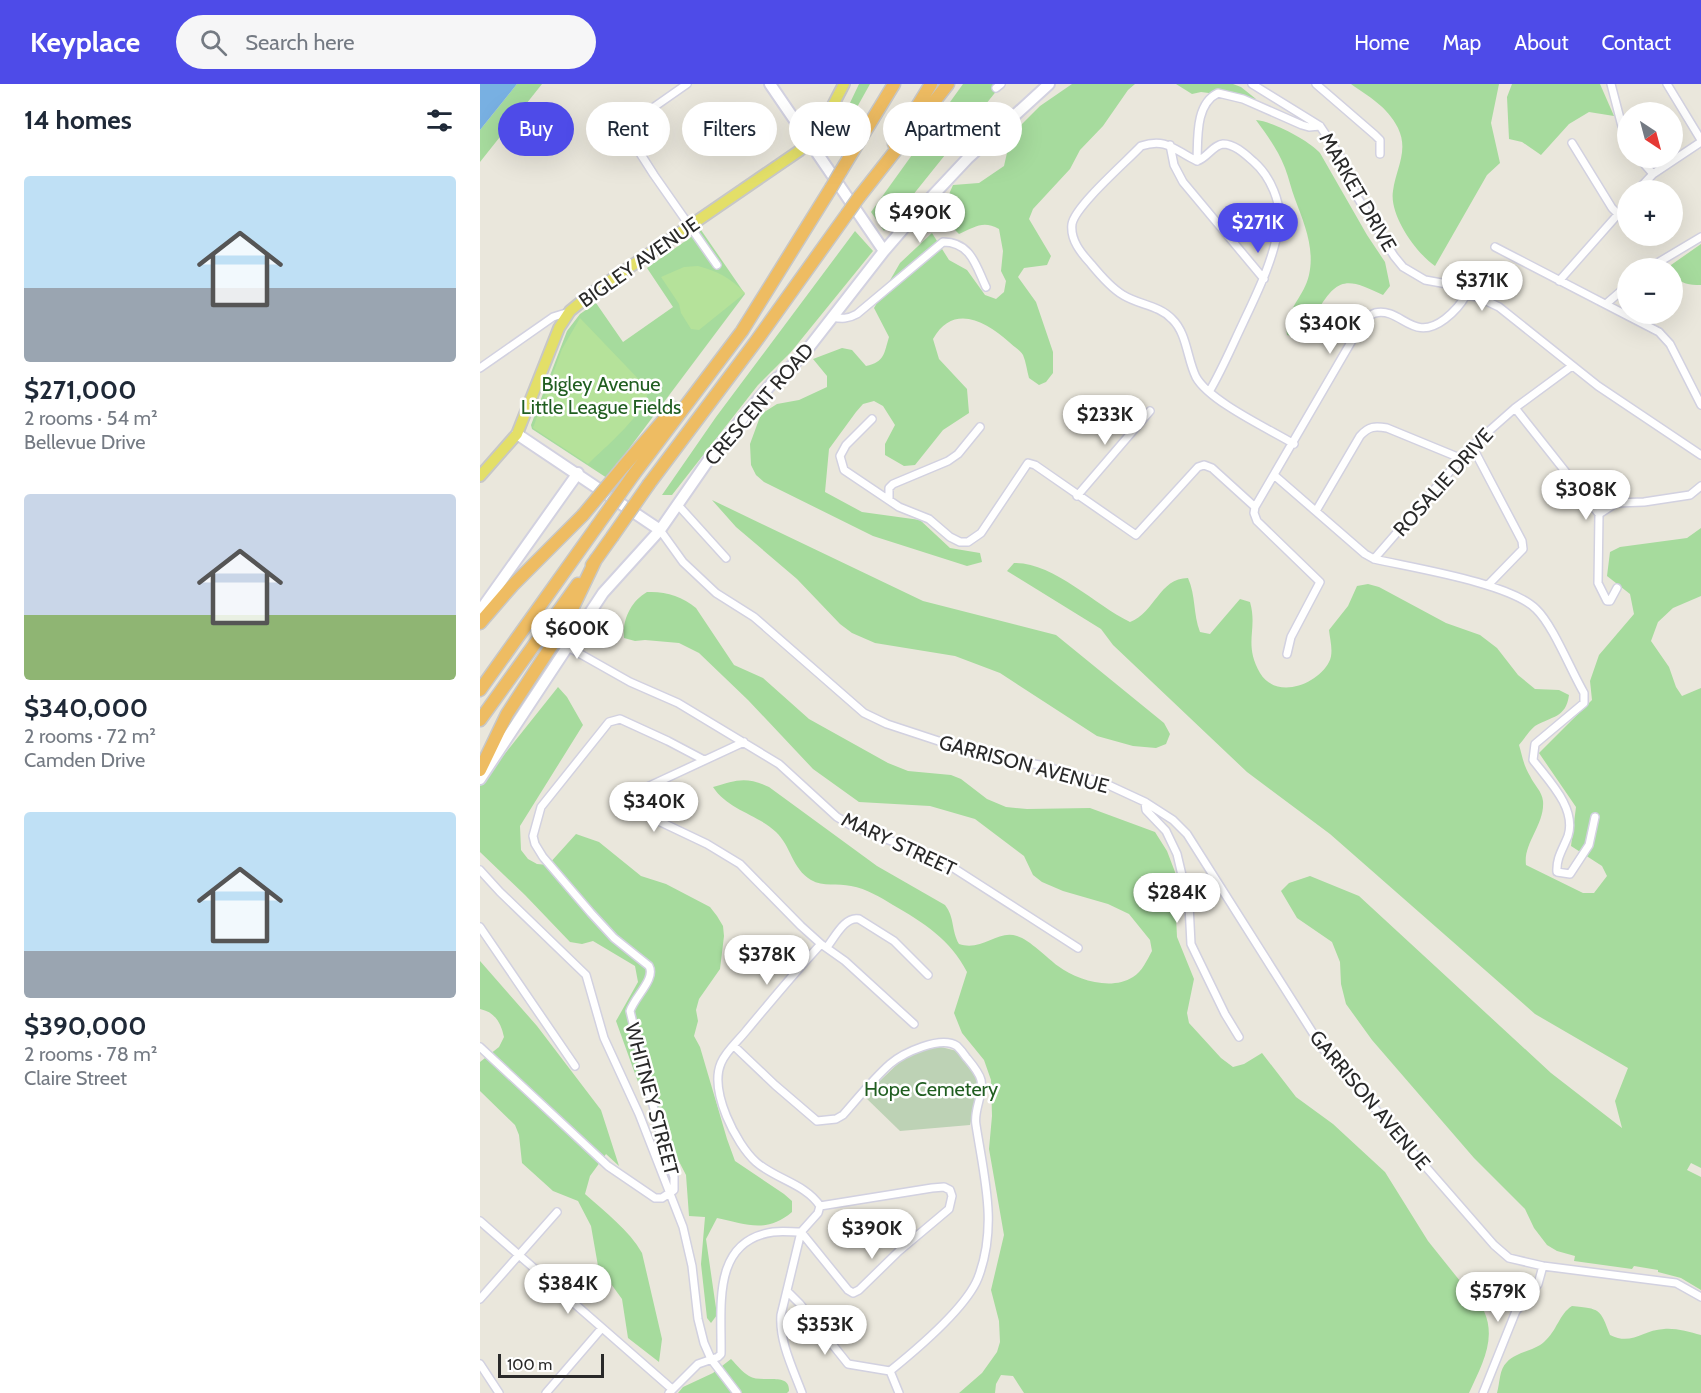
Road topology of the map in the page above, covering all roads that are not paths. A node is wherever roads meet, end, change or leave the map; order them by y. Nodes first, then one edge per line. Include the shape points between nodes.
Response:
1 (687, 84) edge
2 (770, 84) edge
3 (844, 84) edge
4 (886, 84) edge
5 (894, 84) edge
6 (931, 84) edge
7 (948, 84) edge
8 (1049, 84) edge
9 (1252, 84) edge
10 (1317, 84) edge
11 (1611, 84) edge
12 (1667, 84) edge
13 (835, 102) edge
14 (1617, 107) edge
15 (789, 112) edge
16 (871, 117) edge
17 (871, 120) edge
18 (1320, 126) junction
19 (1701, 141) edge
20 (1572, 143) dead end
21 (1170, 145) junction
22 (1380, 154) dead end
23 (790, 156) edge
24 (820, 156) edge
25 (850, 156) edge
26 (1197, 160) junction
27 (1648, 168) edge
28 (1653, 174) junction
29 (1647, 180) edge
30 (870, 183) junction
31 (1617, 213) edge
32 (1617, 215) edge
33 (690, 225) junction
34 (1701, 237) edge
35 (1495, 247) dead end
36 (884, 250) junction
37 (1666, 258) edge
38 (717, 265) dead end
39 (1264, 279) junction
40 (1559, 281) junction
41 (987, 287) dead end
42 (1617, 294) edge
43 (1466, 295) junction
44 (1606, 304) junction
45 (570, 311) junction
46 (832, 317) junction
47 (1572, 366) junction
48 (480, 368) edge
49 (1209, 393) junction
50 (1701, 405) edge
51 (1515, 408) junction
52 (1150, 411) dead end
53 (872, 419) dead end
54 (980, 427) dead end
55 (517, 434) junction
56 (1293, 444) junction
57 (1472, 446) junction
58 (1701, 454) edge
59 (1460, 458) junction
60 (629, 470) junction
61 (578, 473) junction
62 (1274, 475) junction
63 (480, 476) edge
64 (1701, 486) edge
65 (1077, 496) junction
66 (889, 499) junction
67 (678, 505) junction
68 (1255, 507) junction
69 (1316, 511) junction
70 (1599, 514) junction
71 (660, 530) junction
72 (726, 558) dead end
73 (596, 559) junction
74 (1374, 559) junction
75 (1488, 585) junction
76 (1617, 588) dead end
77 (480, 611) edge
78 (480, 623) edge
79 (568, 647) junction
80 (1287, 654) dead end
81 (480, 690) edge
82 (480, 720) edge
83 (744, 742) junction
84 (704, 760) junction
85 (480, 770) edge
86 (480, 779) edge
87 (1145, 802) junction
88 (1594, 817) dead end
89 (480, 870) edge
90 (480, 927) edge
91 (824, 945) junction
92 (1078, 948) dead end
93 (928, 975) dead end
94 (914, 1024) dead end
95 (1239, 1036) dead end
96 (734, 1046) junction
97 (480, 1047) edge
98 (575, 1066) dead end
99 (670, 1194) junction
100 (820, 1206) junction
101 (557, 1212) dead end
102 (480, 1221) edge
103 (801, 1232) junction
104 (518, 1255) junction
105 (1543, 1266) junction
106 (787, 1291) junction
107 (1701, 1297) edge
108 (480, 1299) edge
109 (602, 1328) junction
110 (711, 1359) junction
111 (480, 1364) edge
112 (890, 1371) junction
113 (670, 1391) edge
114 (499, 1393) edge
115 (546, 1393) edge
116 (737, 1393) edge
117 (802, 1393) edge
118 (899, 1393) edge
119 (1483, 1393) edge

1 - 33 street via 624,128
2 - 15 street
3 - 13 main road, BIGLEY AVENUE
4 - 16 highway
5 - 17 highway
6 - 30 highway
7 - 30 highway
8 - 36 street, CRESCENT ROAD via 968,158
9 - 18 street, MARKET DRIVE
10 - 22 street via 1380,140
11 - 14 street
12 - 19 street
18 - 26 street via 1302,125 1243,99 1218,93 1202,107
18 - 43 street, MARKET DRIVE via 1340,156 1356,195 1403,267 1425,280 1458,286
19 - 28 street
20 - 31 street
21 - 26 street
21 - 39 street via 1183,182
21 - 49 street via 1141,146 1083,205 1072,224 1074,239 1079,250 1116,291 1174,320 1197,379
23 - 33 main road, BIGLEY AVENUE
24 - 36 street
25 - 60 highway, bridge via 742,331
26 - 39 street via 1224,144 1233,146 1269,179 1280,222
27 - 28 street
28 - 29 street
30 - 73 highway, bridge
32 - 40 street
33 - 38 street
33 - 45 main road, BIGLEY AVENUE
34 - 37 street
35 - 40 street
36 - 46 street, CRESCENT ROAD
39 - 49 street
40 - 44 street
41 - 46 street via 962,246 943,242 857,314 851,318
42 - 44 street
43 - 47 street, MARKET DRIVE via 1499,307
43 - 56 street via 1458,308 1426,329 1388,314 1369,316
44 - 50 street via 1666,339
45 - 48 street via 554,317
45 - 55 main road, BIGLEY AVENUE via 559,328
46 - 67 street, CRESCENT ROAD via 712,455
47 - 51 street, ROSALIE DRIVE
47 - 58 street, MARKET DRIVE
49 - 56 street
51 - 57 street, ROSALIE DRIVE
51 - 70 street
52 - 65 street
53 - 66 street via 840,456 844,470
54 - 66 street via 948,462 893,484
55 - 61 street
55 - 63 main road, BIGLEY AVENUE
56 - 62 street
57 - 59 street, ROSALIE DRIVE
57 - 75 street via 1523,549
59 - 69 street via 1374,426 1360,436
59 - 74 street, ROSALIE DRIVE
60 - 78 highway, bridge
60 - 81 highway, bridge via 597,526
61 - 71 street
61 - 77 street
62 - 68 street
62 - 69 street
64 - 70 street via 1690,495 1616,503
65 - 66 street via 1028,463 981,533 968,542 950,537 929,519
65 - 68 street via 1136,535 1204,465
67 - 71 street, CRESCENT ROAD
67 - 72 street
68 - 80 street via 1257,521 1320,582 1291,637
69 - 74 street
70 - 76 street via 1598,583 1607,601
71 - 79 street, CRESCENT ROAD via 603,593
71 - 87 street, GARRISON AVENUE via 683,562 716,593 754,617 864,713 978,753 1104,783
73 - 82 highway
73 - 85 highway via 563,628 507,714
74 - 75 street
75 - 88 street via 1536,608 1584,693 1584,702 1535,744 1533,760 1569,814 1569,832 1557,860 1557,872 1570,874 1589,845
79 - 83 street, MARY STREET
79 - 86 street, CRESCENT ROAD
83 - 84 street
83 - 92 street, MARY STREET via 778,764 837,817 941,860
84 - 91 street via 630,795 626,798 627,806 740,864
84 - 99 street, WHITNEY STREET via 614,719 544,802 533,836 543,857 591,913 652,972 630,1011 674,1177
87 - 95 street via 1146,810 1166,831 1177,854 1189,905 1191,944
87 - 105 street, GARRISON AVENUE via 1173,820 1186,834 1323,1049 1494,1245 1509,1258
89 - 99 street via 586,975 604,1038
90 - 98 street
91 - 93 street via 848,920 859,919 894,941
91 - 94 street
91 - 96 street via 786,983
96 - 100 street via 722,1061 718,1081 733,1130 756,1162 809,1194
96 - 112 street via 817,1121 843,1115 891,1063 930,1045 947,1042 957,1046 981,1078 975,1121 989,1202 989,1235 977,1280 953,1313
97 - 99 street, WHITNEY STREET via 608,1166 655,1198
99 - 110 street via 688,1244 698,1319
100 - 103 street
100 - 103 street via 944,1187 952,1196 949,1209 853,1293
101 - 104 street
102 - 104 street
103 - 106 street
103 - 110 street via 773,1232 742,1245 732,1255 723,1282 721,1354
104 - 108 street
104 - 109 street
105 - 107 street, GARRISON AVENUE via 1676,1283
105 - 119 street via 1538,1284 1516,1311
106 - 112 street via 848,1364
106 - 117 street via 780,1326
109 - 113 street
109 - 115 street
110 - 113 street via 698,1364
110 - 116 street
111 - 114 street
112 - 118 street

